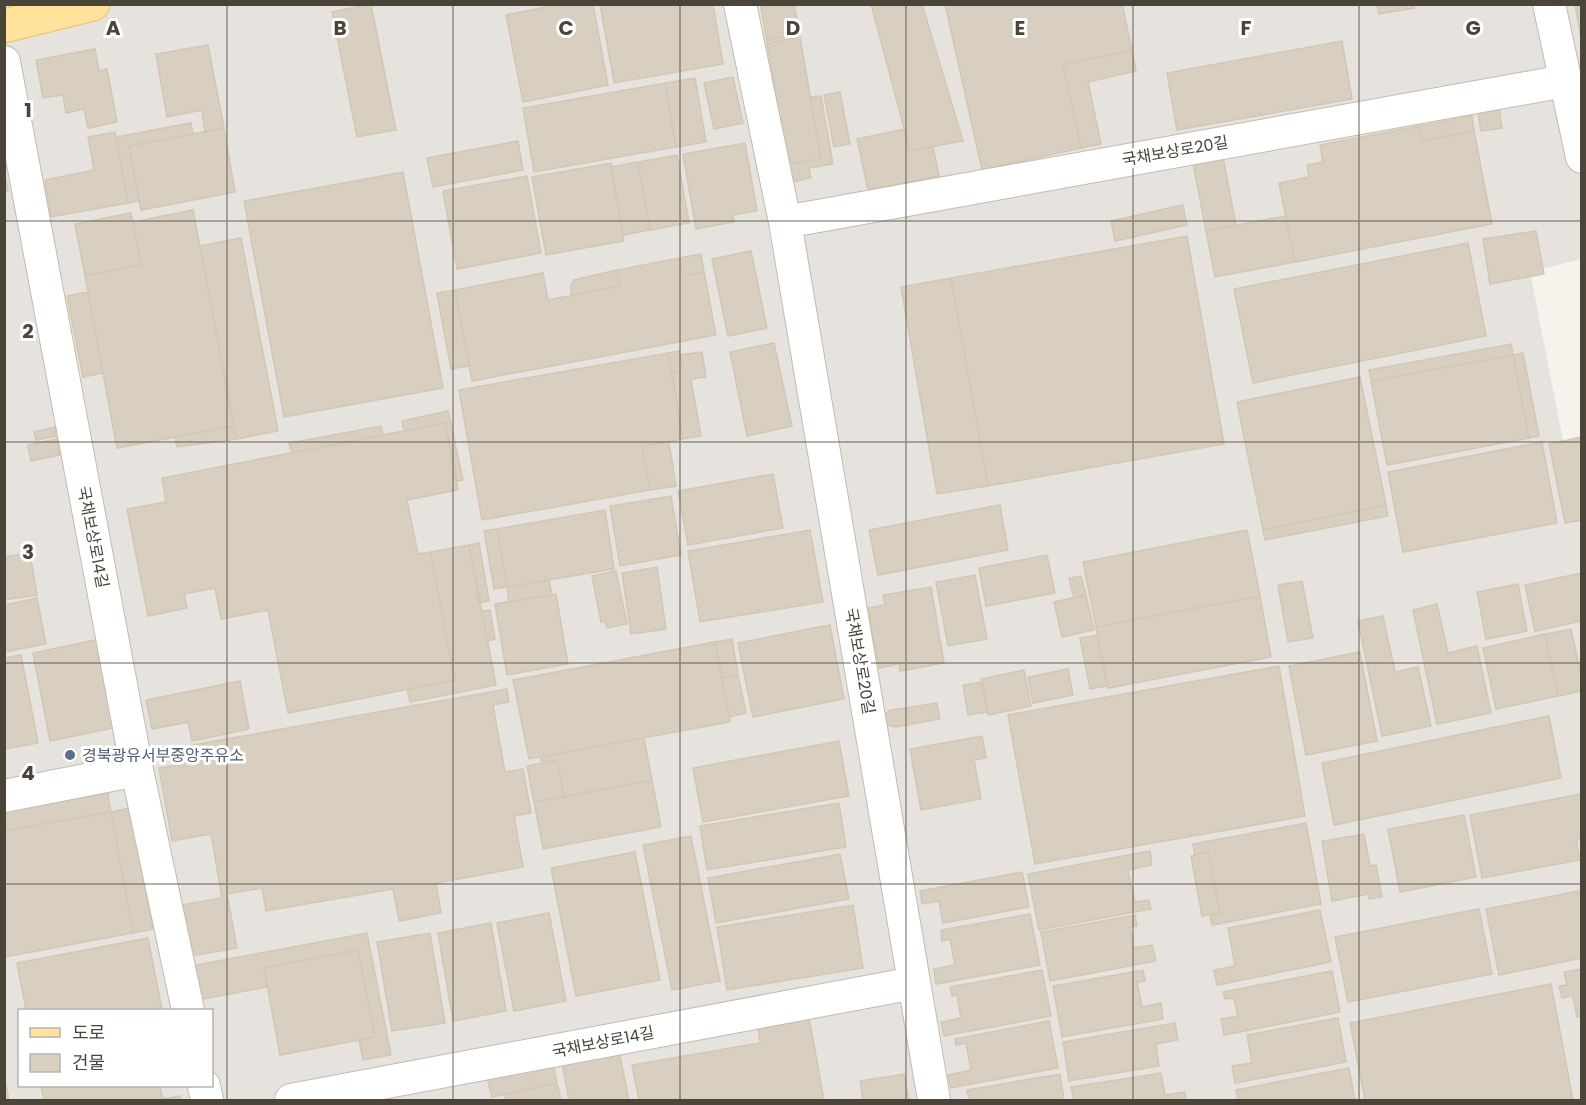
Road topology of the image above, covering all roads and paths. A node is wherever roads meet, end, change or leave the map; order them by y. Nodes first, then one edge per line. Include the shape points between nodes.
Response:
1 (93, 4) edge
2 (740, 4) edge
3 (1550, 4) edge
4 (4, 26) edge
5 (4, 62) edge
6 (1565, 81) junction
7 (1581, 158) edge
8 (785, 222) junction
9 (137, 770) junction
10 (4, 796) edge
11 (914, 984) junction
12 (188, 1009) edge
13 (291, 1101) edge
14 (934, 1101) edge

1 - 4 main road
2 - 8 street, 국채보상로20길
3 - 6 street
5 - 9 street, 국채보상로14길
6 - 7 street
6 - 8 street, 국채보상로20길
8 - 11 street, 국채보상로20길
9 - 10 street
9 - 12 street, 국채보상로14길
11 - 13 street, 국채보상로14길
11 - 14 street, 국채보상로20길

